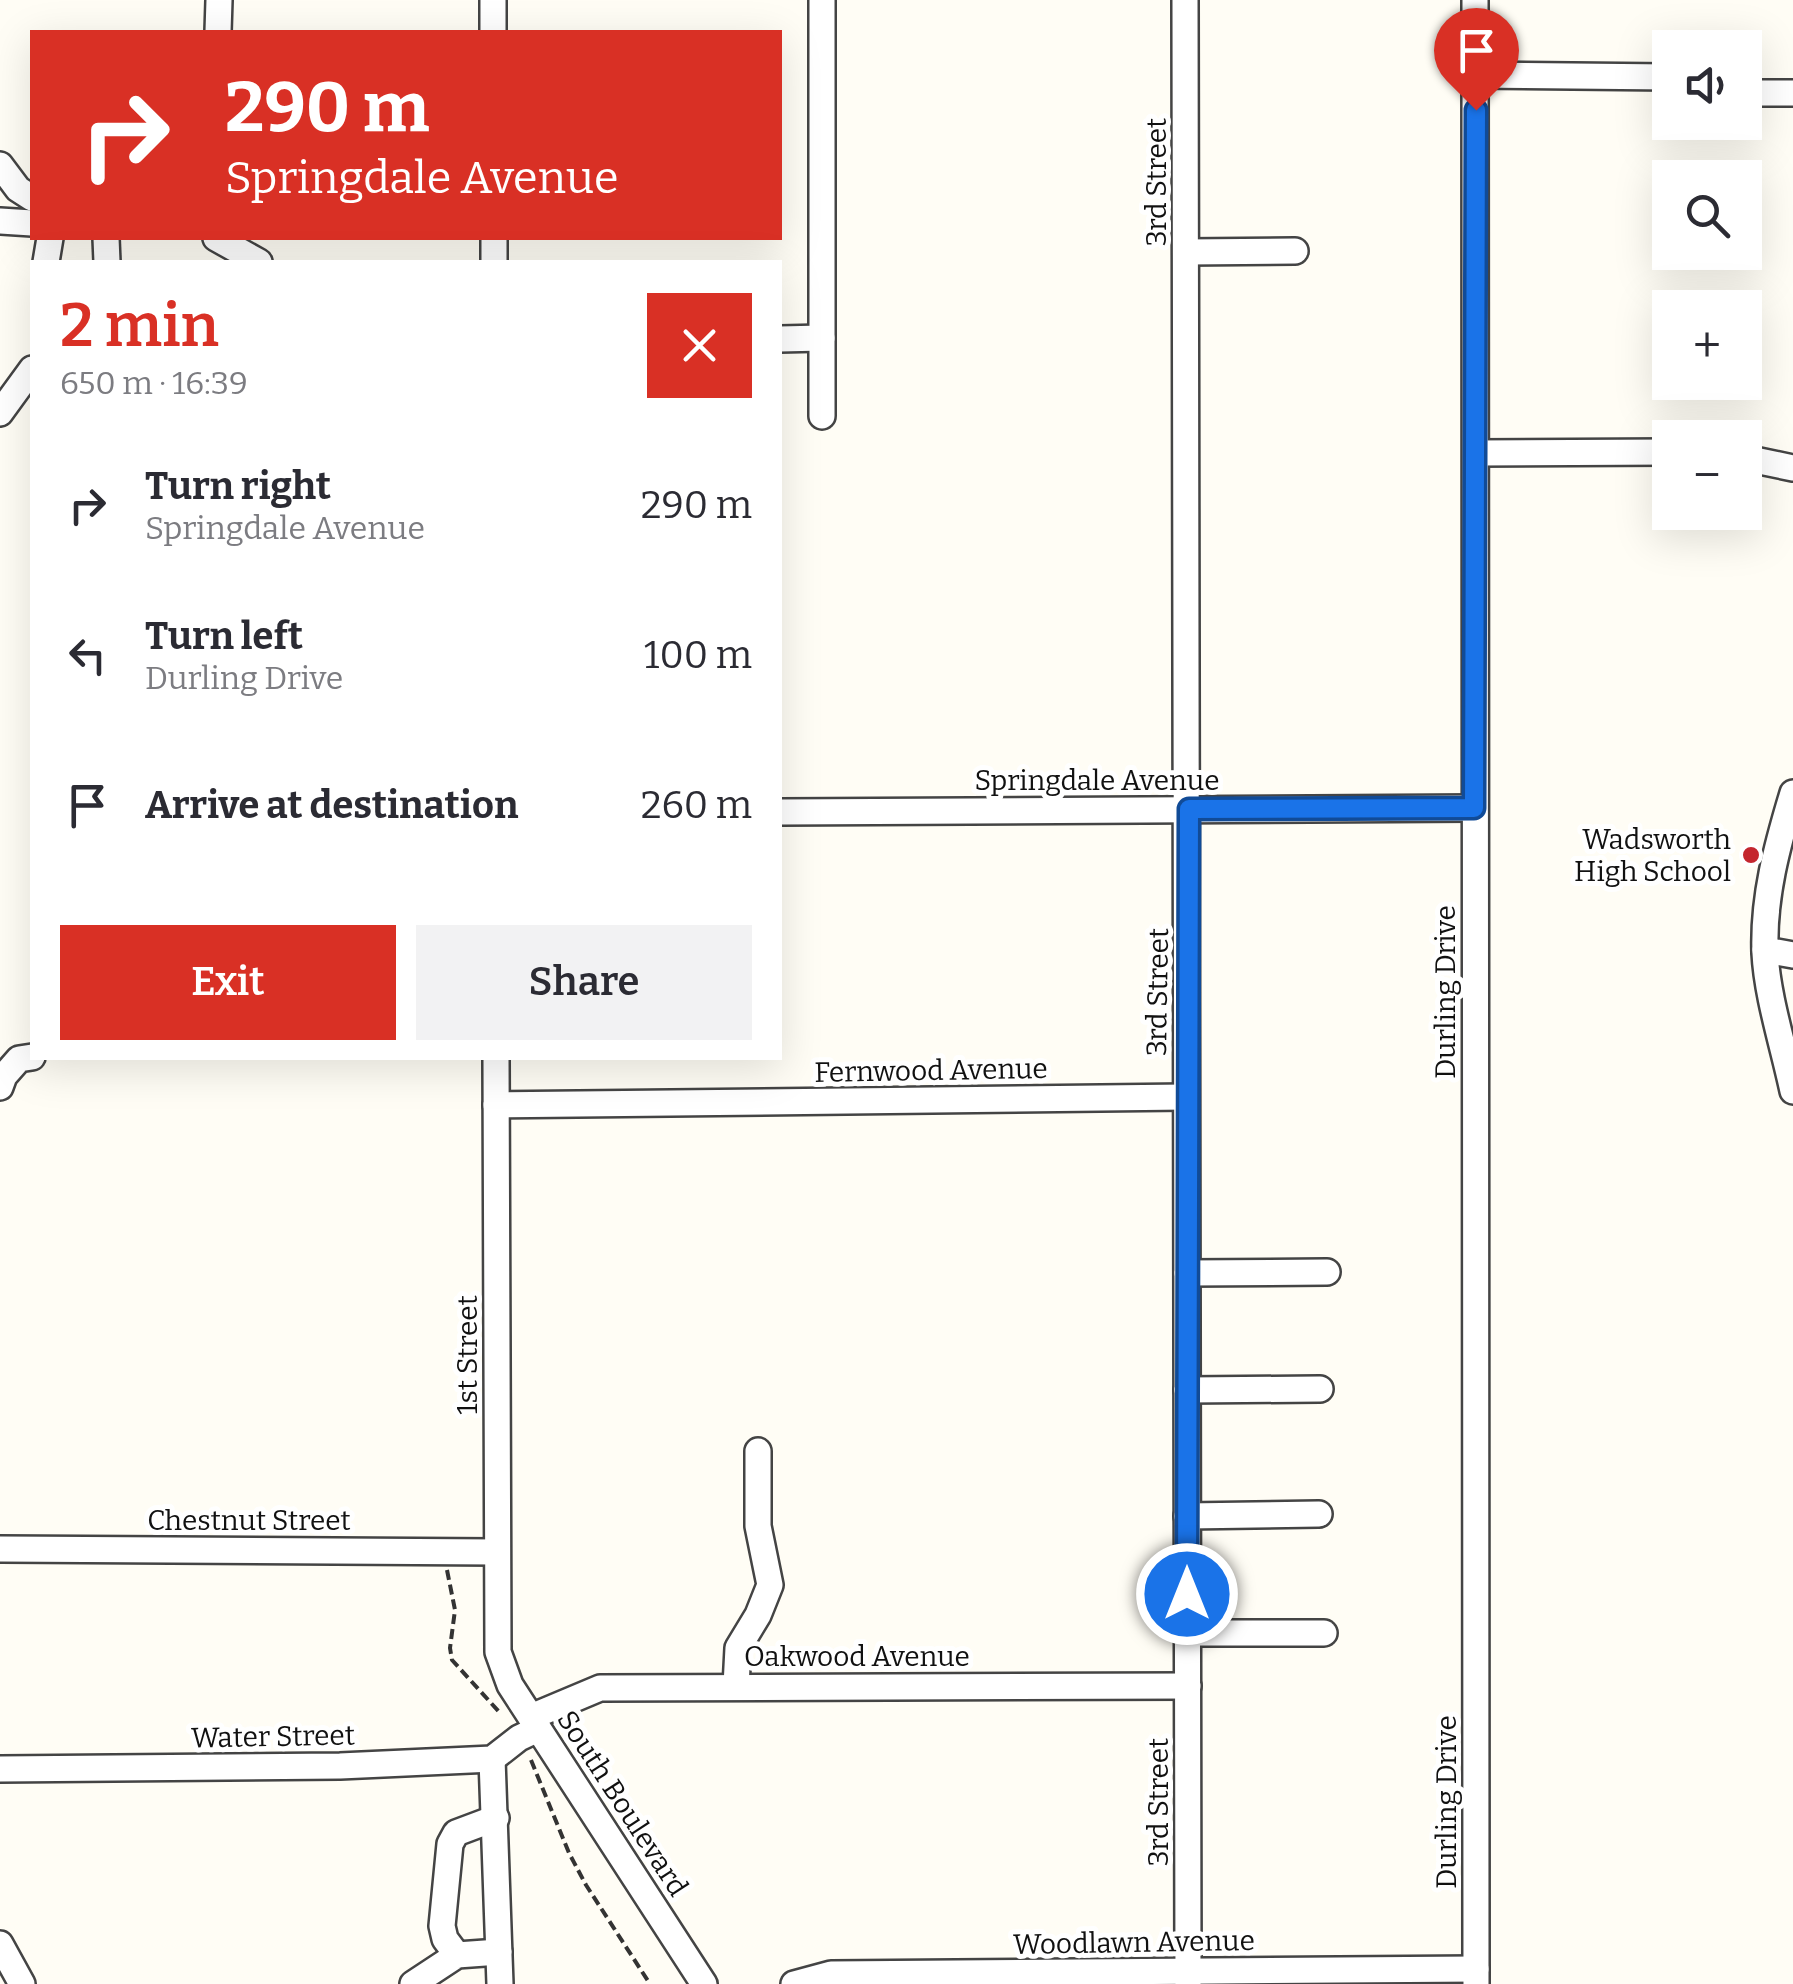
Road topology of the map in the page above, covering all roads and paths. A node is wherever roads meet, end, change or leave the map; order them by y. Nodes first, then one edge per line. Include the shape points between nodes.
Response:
1 (219, 0) edge
2 (493, 0) edge
3 (822, 0) edge
4 (1186, 0) edge
5 (1475, 0) edge
6 (218, 30) edge
7 (493, 30) edge
8 (1476, 75) junction
9 (1652, 77) edge
10 (1762, 92) edge
11 (1793, 92) edge
12 (0, 165) edge
13 (30, 197) edge
14 (0, 220) edge
15 (30, 223) edge
16 (220, 240) edge
17 (1295, 251) dead end
18 (1186, 252) junction
19 (255, 260) edge
20 (782, 338) edge
21 (822, 338) junction
22 (30, 372) edge
23 (0, 413) edge
24 (822, 416) dead end
25 (1652, 452) edge
26 (1477, 453) junction
27 (1762, 462) edge
28 (1793, 468) edge
29 (1793, 793) edge
30 (1474, 808) junction
31 (1189, 809) junction
32 (782, 812) edge
33 (1765, 950) junction
34 (1793, 955) edge
35 (496, 1060) edge
36 (1793, 1091) edge
37 (1186, 1097) junction
38 (496, 1105) junction
39 (1327, 1272) dead end
40 (1187, 1273) junction
41 (1320, 1389) dead end
42 (1187, 1390) junction
43 (758, 1451) dead end
44 (1319, 1514) dead end
45 (1187, 1516) junction
46 (0, 1549) edge
47 (441, 1551) junction
48 (497, 1552) junction
49 (1187, 1632) junction
50 (1324, 1632) dead end
51 (498, 1652) joint
52 (736, 1686) junction
53 (1188, 1686) junction
54 (530, 1728) junction
55 (492, 1759) junction
56 (0, 1769) edge
57 (496, 1818) junction
58 (0, 1944) edge
59 (499, 1952) junction
60 (457, 1955) junction
61 (1188, 1977) edge
62 (1476, 1977) edge
63 (22, 1984) edge
64 (413, 1984) edge
65 (500, 1984) edge
66 (650, 1984) edge
67 (704, 1984) edge
68 (794, 1984) edge

1 - 6 street
2 - 7 street
3 - 21 street
4 - 18 street, 3rd Street
5 - 8 street, Durling Drive
8 - 9 street
8 - 26 street, Durling Drive
10 - 11 street
12 - 13 street
14 - 15 street
16 - 19 street
17 - 18 street
18 - 31 street, 3rd Street
20 - 21 street
21 - 24 street
22 - 23 street
25 - 26 street
26 - 30 street, Durling Drive
27 - 28 street
29 - 33 street via 1775,851
30 - 31 street, Springdale Avenue
30 - 62 street, Durling Drive
31 - 32 street, Springdale Avenue
31 - 37 street, 3rd Street
33 - 34 street
33 - 36 street
35 - 38 street, 1st Street
37 - 38 street, Fernwood Avenue
37 - 40 street, 3rd Street
38 - 48 street, 1st Street
39 - 40 street
40 - 42 street, 3rd Street
41 - 42 street
42 - 45 street, 3rd Street
43 - 52 street via 758,1526 770,1585 738,1648
44 - 45 street
45 - 49 street, 3rd Street
46 - 47 street, Chestnut Street
47 - 48 street, Chestnut Street
47 - 54 path via 454,1601 452,1660
48 - 51 street, 1st Street
49 - 50 street
49 - 53 street, 3rd Street
51 - 54 street, South Boulevard
52 - 53 street, Oakwood Avenue
52 - 54 street, Oakwood Avenue via 600,1688
53 - 61 street, 3rd Street
54 - 55 street
54 - 66 path via 569,1853
54 - 67 street, South Boulevard
55 - 56 street, Water Street
55 - 57 street
57 - 59 street
57 - 60 street via 456,1833 450,1844 442,1926
58 - 63 street
59 - 60 street
59 - 65 street
60 - 64 street
61 - 62 street, Woodlawn Avenue
61 - 68 street, Woodlawn Avenue via 831,1974

